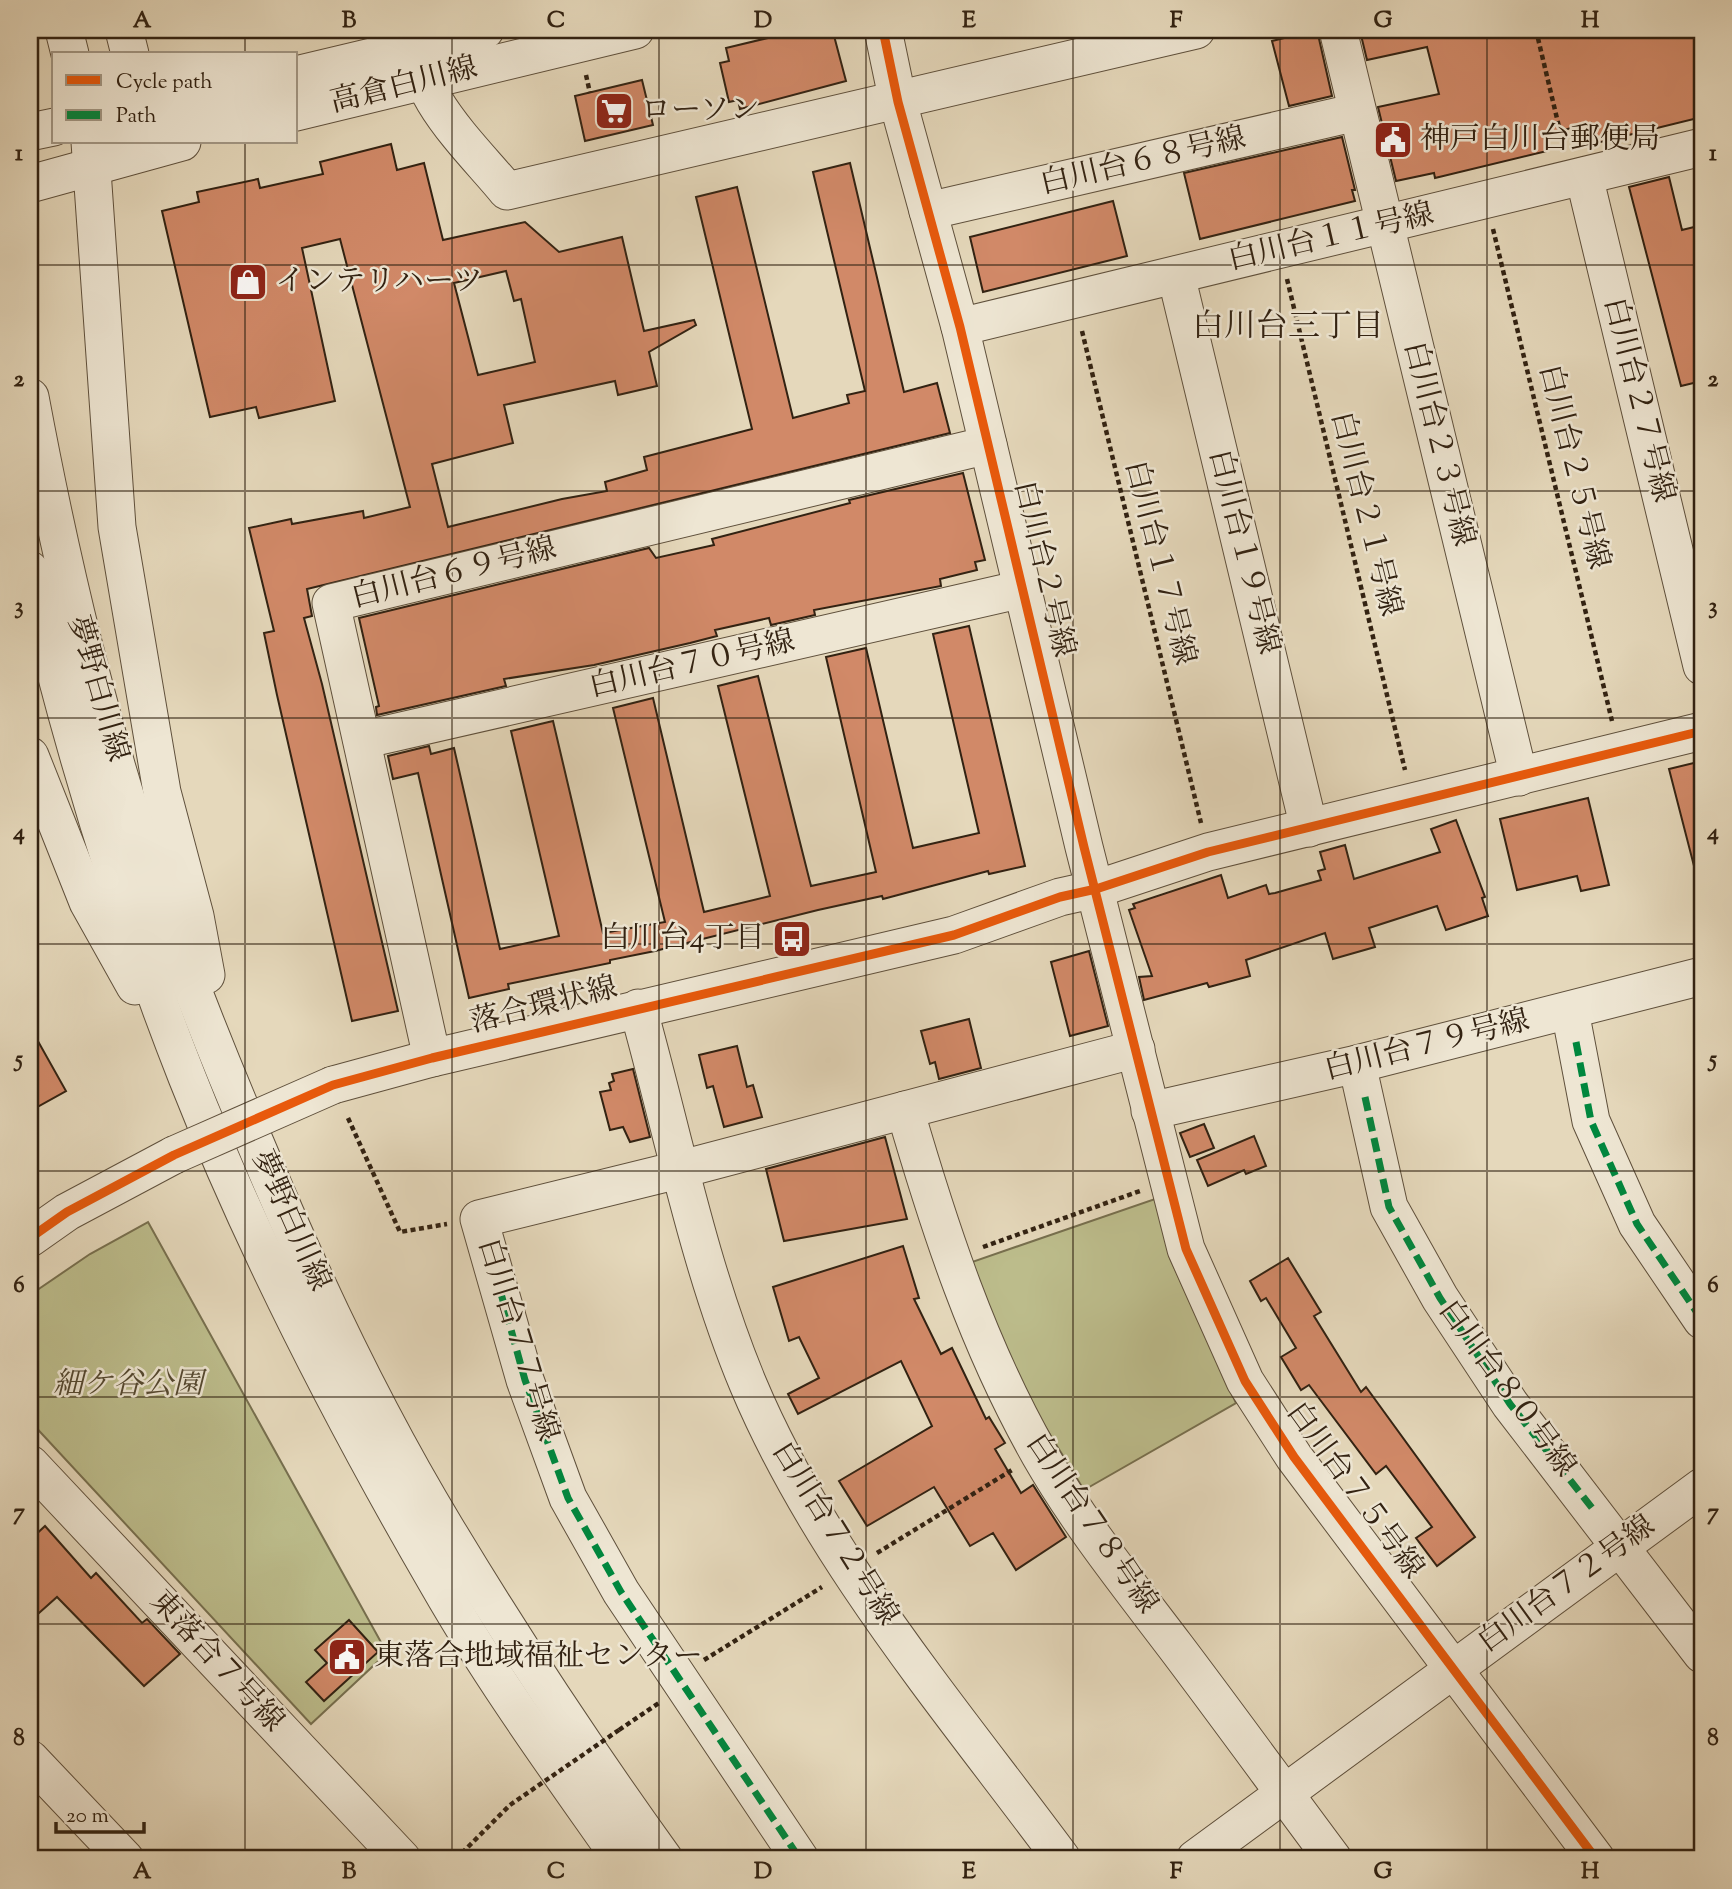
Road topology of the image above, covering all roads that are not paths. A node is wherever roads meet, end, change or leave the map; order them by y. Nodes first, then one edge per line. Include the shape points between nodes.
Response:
1 (64, 30) edge
2 (124, 30) edge
3 (485, 30) edge
4 (635, 30) edge
5 (1196, 30) edge
6 (1338, 30) edge
7 (884, 33) edge
8 (416, 38) edge
9 (70, 52) edge
10 (130, 52) edge
11 (298, 74) edge
12 (422, 82) junction
13 (898, 102) junction
14 (298, 112) edge
15 (1357, 112) junction
16 (52, 127) edge
17 (30, 132) edge
18 (168, 144) edge
19 (1702, 148) edge
20 (91, 155) edge
21 (1578, 177) junction
22 (30, 184) edge
23 (928, 211) junction
24 (1385, 225) junction
25 (1176, 275) junction
26 (960, 327) junction
27 (30, 397) edge
28 (988, 446) junction
29 (30, 570) edge
30 (1022, 589) junction
31 (1702, 666) edge
32 (1702, 731) edge
33 (362, 740) junction
34 (30, 756) edge
35 (1519, 777) junction
36 (1309, 828) junction
37 (1096, 889) junction
38 (1702, 976) edge
39 (638, 1008) junction
40 (1573, 1027) junction
41 (1136, 1049) junction
42 (432, 1058) junction
43 (222, 1065) junction
44 (187, 1079) junction
45 (1361, 1080) junction
46 (905, 1110) junction
47 (1150, 1111) junction
48 (682, 1169) junction
49 (30, 1238) edge
50 (1702, 1320) edge
51 (30, 1464) edge
52 (1702, 1487) edge
53 (1620, 1545) junction
54 (1702, 1654) edge
55 (1454, 1667) junction
56 (30, 1759) edge
57 (1284, 1793) junction
58 (125, 1859) edge
59 (402, 1859) edge
60 (621, 1859) edge
61 (664, 1859) edge
62 (800, 1859) edge
63 (1062, 1859) edge
64 (1195, 1859) edge
65 (1333, 1859) edge
66 (1596, 1859) edge

1 - 9 street
2 - 10 street
3 - 8 street, 高倉白川線
4 - 12 street, 高倉白川線
5 - 13 street
6 - 15 street, 白川台２３号線
7 - 13 street, 白川台２号線
8 - 11 street, 高倉白川線
8 - 12 street
12 - 13 street via 507,191
12 - 14 street, 高倉白川線
13 - 23 street, 白川台２号線
15 - 23 street, 白川台６８号線
15 - 24 street, 白川台２３号線
16 - 17 street
18 - 20 street
19 - 21 street, 白川台１１号線
20 - 22 street
20 - 43 street via 117,527 162,792 195,916
21 - 24 street, 白川台１１号線
21 - 31 street, 白川台２７号線
23 - 26 street, 白川台２号線
24 - 25 street, 白川台１１号線
24 - 35 street, 白川台２３号線
25 - 26 street, 白川台１１号線
25 - 36 street, 白川台１９号線
26 - 28 street, 白川台２号線
27 - 43 street, 夢野白川線 via 69,589 101,707 155,887
28 - 30 street, 白川台２号線
28 - 33 street, 白川台６９号線 via 331,603
29 - 44 street, 夢野白川線 via 84,778
30 - 33 street, 白川台７０号線
30 - 37 street, 白川台２号線
32 - 35 street, 落合環状線
33 - 42 street, 白川台６９号線
34 - 44 street via 88,902
35 - 36 street, 落合環状線
36 - 37 street, 落合環状線 via 1208,852
37 - 39 street, 落合環状線 via 954,935
37 - 41 street, 白川台２号線
38 - 40 street, 白川台７９号線
39 - 42 street, 落合環状線
39 - 48 street, 白川台７２号線
40 - 45 street, 白川台７９号線
40 - 50 street via 1591,1121 1637,1224
41 - 46 street, 白川台７７号線
41 - 47 street, 白川台２号線
42 - 49 street, 落合環状線, bridge via 333,1085 174,1154 67,1212
43 - 61 street, 夢野白川線 via 294,1238 444,1527 592,1757
44 - 60 street, 夢野白川線 via 282,1293 346,1419 439,1586
45 - 47 street, 白川台７９号線
45 - 53 street, 白川台８０号線 via 1389,1207 1440,1298 1510,1404
46 - 48 street, 白川台７７号線
46 - 57 street, 白川台７８号線 via 950,1259 997,1372 1063,1493
47 - 55 street, 白川台７５号線 via 1186,1249 1245,1381 1294,1457
48 - 62 street, 白川台７７号線 via 479,1219 525,1380 568,1498 621,1592
48 - 63 street, 白川台７２号線 via 719,1306 748,1384 795,1483 849,1570
51 - 59 street, 東落合７号線
52 - 53 street, 白川台７２号線
53 - 54 street, 白川台８０号線
53 - 55 street, 白川台７２号線
55 - 57 street, 白川台７２号線
55 - 66 street, 白川台７５号線
56 - 58 street
57 - 64 street, 白川台７２号線
57 - 65 street, 白川台７８号線

